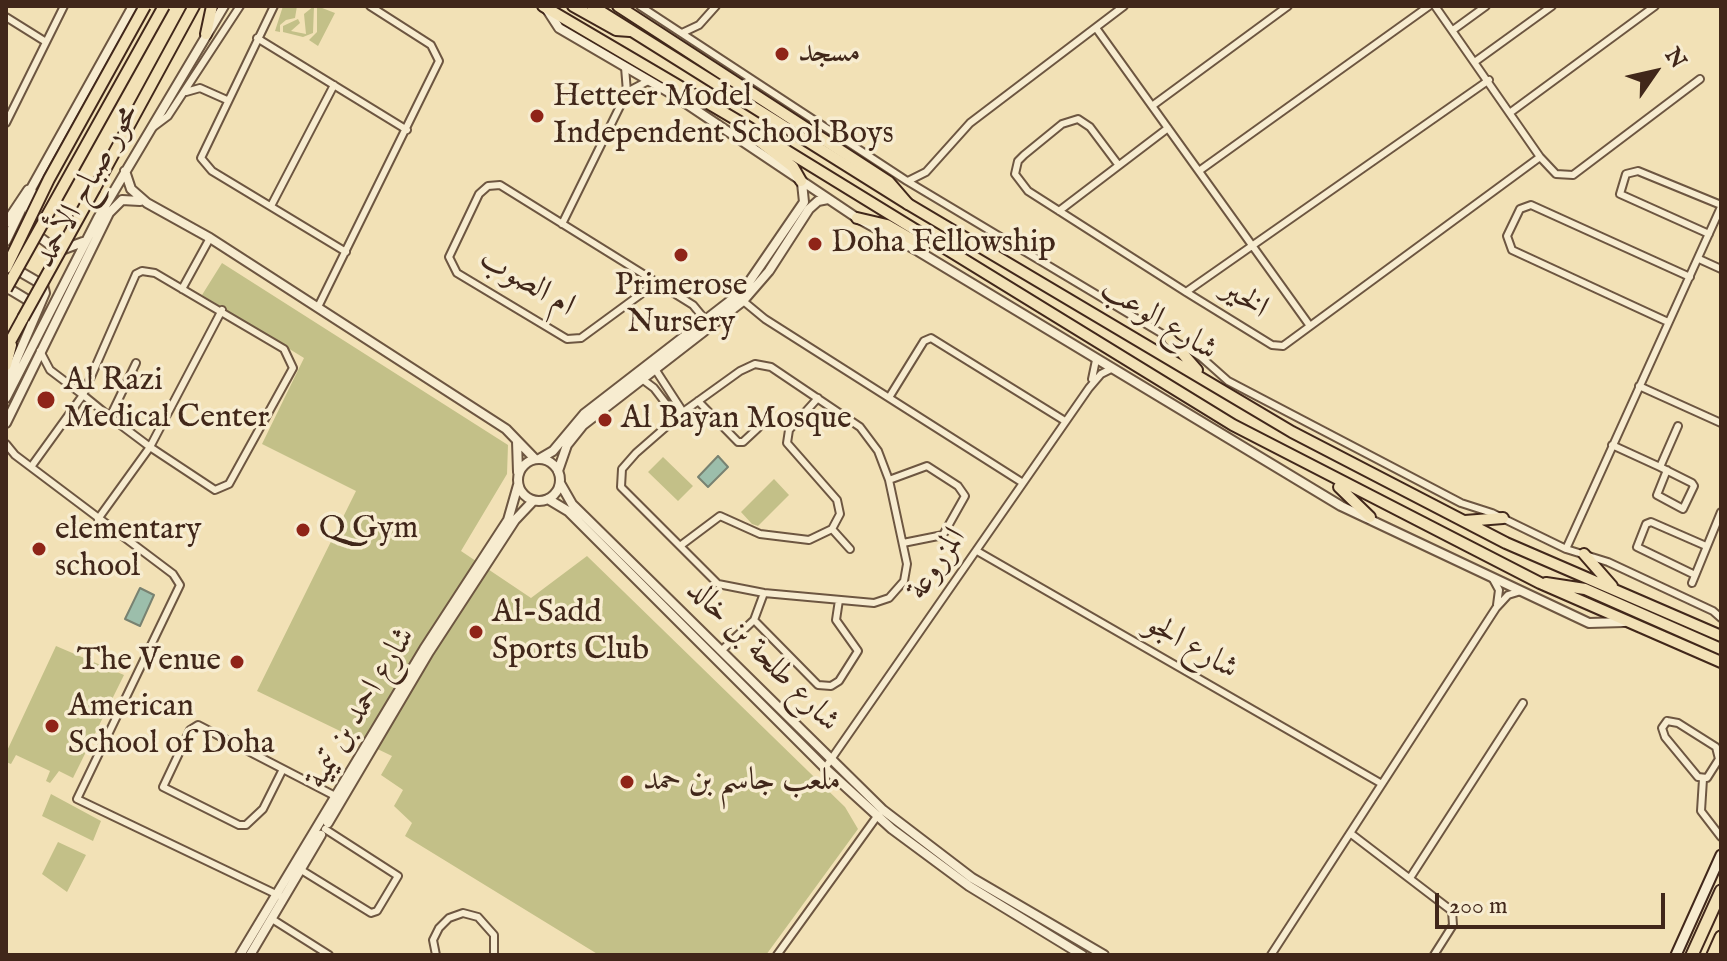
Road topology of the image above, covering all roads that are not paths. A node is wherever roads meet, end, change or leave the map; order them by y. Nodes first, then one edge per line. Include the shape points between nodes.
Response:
1 (64, 6) edge
2 (133, 6) edge
3 (145, 6) edge
4 (164, 6) edge
5 (194, 6) edge
6 (212, 6) edge
7 (224, 6) edge
8 (240, 6) edge
9 (274, 6) edge
10 (370, 6) edge
11 (573, 6) edge
12 (592, 6) edge
13 (618, 6) edge
14 (640, 6) edge
15 (716, 6) edge
16 (1124, 6) edge
17 (1288, 6) edge
18 (1429, 6) edge
19 (1435, 6) edge
20 (1486, 6) edge
21 (1552, 6) edge
22 (1655, 6) edge
23 (545, 7) edge
24 (6, 17) edge
25 (699, 25) junction
26 (1096, 28) junction
27 (1453, 30) junction
28 (632, 31) junction
29 (682, 33) junction
30 (206, 34) junction
31 (257, 38) junction
32 (46, 42) junction
33 (699, 44) junction
34 (1476, 61) junction
35 (624, 65) junction
36 (1700, 79) dead end
37 (650, 80) junction
38 (1489, 80) junction
39 (334, 85) junction
40 (627, 92) junction
41 (183, 94) junction
42 (227, 100) junction
43 (1152, 106) junction
44 (1511, 112) junction
45 (735, 119) junction
46 (6, 123) edge
47 (1168, 128) junction
48 (149, 130) junction
49 (407, 130) junction
50 (1540, 157) junction
51 (1117, 163) junction
52 (125, 171) junction
53 (1199, 171) junction
54 (926, 172) junction
55 (801, 181) junction
56 (907, 181) junction
57 (32, 187) junction
58 (927, 194) junction
59 (829, 199) junction
60 (147, 203) junction
61 (908, 204) junction
62 (271, 206) junction
63 (1721, 206) edge
64 (1059, 211) junction
65 (857, 218) junction
66 (6, 223) edge
67 (562, 224) junction
68 (1709, 234) junction
69 (210, 238) junction
70 (86, 240) junction
71 (6, 241) edge
72 (932, 242) junction
73 (1253, 246) junction
74 (346, 252) junction
75 (1699, 259) junction
76 (6, 266) edge
77 (1721, 269) edge
78 (1690, 277) junction
79 (656, 283) junction
80 (6, 288) edge
81 (182, 289) junction
82 (1186, 292) junction
83 (741, 298) junction
84 (39, 307) junction
85 (318, 307) junction
86 (50, 309) junction
87 (222, 310) junction
88 (1668, 322) junction
89 (709, 324) junction
90 (1310, 326) junction
91 (1170, 339) junction
92 (9, 344) edge
93 (40, 351) junction
94 (1096, 360) junction
95 (136, 363) dead end
96 (6, 365) edge
97 (655, 369) junction
98 (1111, 369) junction
99 (50, 370) junction
100 (28, 374) junction
101 (642, 379) junction
102 (1210, 383) junction
103 (6, 384) edge
104 (1639, 386) junction
105 (1089, 388) junction
106 (663, 392) junction
107 (83, 395) junction
108 (890, 396) junction
109 (6, 398) edge
110 (818, 398) junction
111 (698, 401) junction
112 (683, 412) junction
113 (110, 417) junction
114 (677, 418) junction
115 (1065, 421) junction
116 (6, 423) edge
117 (1721, 423) edge
118 (1678, 426) dead end
119 (758, 428) dead end
120 (517, 441) junction
121 (6, 444) edge
122 (1612, 445) junction
123 (150, 447) junction
124 (6, 452) edge
125 (15, 455) junction
126 (538, 458) junction
127 (31, 467) junction
128 (1663, 469) junction
129 (558, 471) junction
130 (1325, 475) junction
131 (518, 480) junction
132 (889, 480) junction
133 (560, 483) junction
134 (1023, 483) junction
135 (548, 499) junction
136 (533, 501) junction
137 (1721, 512) edge
138 (1370, 517) junction
139 (1503, 518) junction
140 (98, 519) junction
141 (1462, 521) junction
142 (832, 529) junction
143 (903, 543) junction
144 (680, 546) junction
145 (1706, 546) junction
146 (850, 549) dead end
147 (1566, 549) junction
148 (977, 551) junction
149 (1584, 554) junction
150 (1695, 575) junction
151 (1490, 576) junction
152 (1540, 583) junction
153 (1522, 590) junction
154 (1616, 590) junction
155 (764, 593) junction
156 (1686, 598) junction
157 (839, 600) junction
158 (1496, 608) junction
159 (1721, 618) edge
160 (754, 620) junction
161 (1624, 622) junction
162 (1721, 636) edge
163 (1721, 649) edge
164 (722, 650) junction
165 (1721, 662) edge
166 (1523, 703) dead end
167 (828, 765) junction
168 (282, 771) junction
169 (1703, 779) junction
170 (1382, 784) junction
171 (340, 798) junction
172 (881, 813) junction
173 (325, 829) junction
174 (1350, 833) junction
175 (1721, 837) edge
176 (1721, 855) edge
177 (297, 868) junction
178 (1410, 878) junction
179 (1721, 891) edge
180 (280, 896) junction
181 (272, 919) junction
182 (1721, 937) edge
183 (240, 955) edge
184 (250, 955) edge
185 (329, 955) edge
186 (436, 955) edge
187 (494, 955) edge
188 (777, 955) edge
189 (1082, 955) edge
190 (1104, 955) edge
191 (1271, 955) edge
192 (1434, 955) edge
193 (1676, 955) edge
194 (1692, 955) edge
195 (1713, 955) edge

1 - 32 street
2 - 57 street, محور صباح الأحمد
3 - 76 main road, bridge
4 - 80 main road, محور صباح الأحمد, bridge
5 - 92 main road, محور صباح الأحمد, bridge
6 - 30 main road
7 - 30 street, محور صباح الأحمد
8 - 41 street
9 - 31 street
10 - 49 street via 431,45 438,55 438,68
11 - 28 main road via 616,30
12 - 28 main road, شارع الوعب
13 - 61 main road via 889,182
14 - 29 street, شارع الوعب
15 - 25 street
16 - 26 street
17 - 43 street
18 - 53 street
19 - 27 street
20 - 27 street
21 - 34 street
22 - 44 street
23 - 35 street, شارع الوعب via 559,28
23 - 45 main road, شارع الوعب
24 - 32 street
25 - 29 street
25 - 33 street
26 - 43 street
26 - 54 street via 970,123
27 - 34 street
28 - 61 main road, شارع الوعب
29 - 33 street, شارع الوعب
30 - 48 street, محور صباح الأحمد
31 - 39 street
31 - 42 street
32 - 46 street
33 - 56 street, شارع الوعب
34 - 38 street
35 - 37 street, شارع الوعب
35 - 40 street
36 - 50 street via 1573,175 1556,174
37 - 40 street
37 - 55 street, شارع الوعب
38 - 44 street
38 - 73 street
39 - 49 street
39 - 62 street
40 - 67 street
41 - 42 street via 200,88
41 - 48 street via 168,116
42 - 62 street via 201,158 212,171
43 - 47 street
44 - 50 street
45 - 55 main road via 752,139 793,167
45 - 72 main road, شارع الوعب
47 - 51 street
47 - 53 street
48 - 52 street, محور صباح الأحمد
49 - 74 street
50 - 90 street, الخير
51 - 64 street
51 - 64 street, الخير via 1078,119 1062,124 1024,155 1016,168 1018,182
52 - 60 street via 131,189
52 - 70 street, محور صباح الأحمد
53 - 73 street
54 - 56 street
54 - 58 street
55 - 59 street, شارع الوعب
55 - 83 street via 804,202
56 - 58 street, شارع الوعب
57 - 66 street via 18,199
57 - 70 street via 28,221 43,243 64,249
57 - 71 street, محور صباح الأحمد
58 - 91 street, شارع الوعب
59 - 65 street, شارع الوعب
59 - 83 street via 813,204 769,271
60 - 69 street
60 - 93 street, محور صباح الأحمد via 130,198 115,205
61 - 102 main road, شارع الوعب
62 - 74 street
63 - 68 street
63 - 68 street via 1638,171 1626,174 1620,194
64 - 82 street, الخير
65 - 72 main road
65 - 94 street, شارع الوعب
67 - 79 street, ام الصوب
67 - 79 street, ام الصوب via 500,185 488,186 479,194 450,263 457,273 567,339 581,338
68 - 75 street
69 - 81 street
69 - 85 street
70 - 86 street, محور صباح الأحمد
72 - 130 main road, شارع الوعب
73 - 82 street
73 - 90 street
74 - 85 street
75 - 77 street
75 - 78 street
76 - 84 street via 43,285
78 - 88 street
78 - 88 street via 1531,205 1520,209 1507,236 1512,250
79 - 89 street, ام الصوب via 693,305
80 - 84 street
81 - 87 street
81 - 107 street via 148,270 136,274
82 - 90 street, الخير via 1276,347
83 - 89 street
83 - 108 street via 765,319
84 - 86 street
84 - 103 street
85 - 120 street
86 - 109 street, محور صباح الأحمد
87 - 123 street
87 - 123 street via 284,349 293,368 225,488 210,488
88 - 104 street
89 - 97 street
89 - 126 street via 584,414 553,451
91 - 102 main road
91 - 139 street, شارع الوعب via 1228,381 1294,418 1461,503
92 - 96 main road, محور صباح الأحمد
93 - 99 street
93 - 100 street, محور صباح الأحمد
94 - 98 street, شارع الوعب
94 - 105 street, المزروعة
95 - 113 street
97 - 101 street
97 - 106 street
98 - 105 street, المزروعة
98 - 138 street, شارع الوعب via 1341,506
99 - 100 street
99 - 107 street
100 - 116 street, محور صباح الأحمد
101 - 106 street
101 - 129 street via 583,425 567,445
102 - 141 main road, شارع الوعب
104 - 117 street
104 - 122 street
105 - 115 street, المزروعة
106 - 112 street
106 - 114 street
107 - 113 street
107 - 127 street
108 - 115 street via 931,338
108 - 134 street
110 - 111 street via 771,367 755,364
110 - 132 street via 866,433
110 - 142 street via 789,430 787,443 837,500 840,514
111 - 112 street
111 - 119 street via 738,442
112 - 114 street
113 - 123 street
114 - 144 street via 636,453 620,478 626,494
115 - 134 street, المزروعة
118 - 128 street
120 - 126 street
120 - 131 street
121 - 125 street
122 - 128 street
122 - 147 street
123 - 140 street
124 - 125 street
125 - 127 street
126 - 129 street
126 - 131 street via 522,466
127 - 140 street
128 - 128 street via 1694,486 1682,509 1657,495
129 - 133 street
130 - 138 main road
130 - 152 main road, شارع الوعب
131 - 136 street via 523,495
131 - 171 street, شارع احمد بن تيمية via 508,520 424,649
132 - 143 street
132 - 143 street via 927,466 965,496 943,535
133 - 135 street
133 - 164 street, شارع طلحة بن خالد via 572,504
134 - 148 street, المزروعة
135 - 136 street
135 - 167 street, شارع طلحة بن خالد via 568,511
136 - 171 street, شارع احمد بن تيمية via 515,520 429,652
137 - 145 street
138 - 151 street, شارع الوعب
139 - 141 main road
139 - 147 street, شارع الوعب
140 - 180 street via 173,574 180,585 77,799
141 - 154 main road, شارع الوعب
142 - 144 street via 809,540 760,534 720,516
142 - 146 street
143 - 157 street via 907,574 895,594 874,603
144 - 155 street via 718,584
145 - 150 street
145 - 150 street via 1651,522 1637,547
147 - 149 street, شارع الوعب
148 - 167 street, المزروعة
148 - 170 street, شارع الجو
149 - 154 main road
149 - 156 street, شارع الوعب
150 - 156 street
151 - 153 street, شارع الوعب
151 - 158 street via 1499,590
152 - 161 main road, شارع الوعب
152 - 163 main road via 1585,589
153 - 158 street
153 - 161 street, شارع الوعب via 1594,625
154 - 162 main road, شارع الوعب
155 - 157 street
155 - 160 street
156 - 159 street, شارع الوعب
157 - 160 street via 836,620 858,651 831,686 818,685
158 - 170 street
160 - 164 street
161 - 165 main road, شارع الوعب
164 - 167 street, شارع طلحة بن خالد
166 - 178 street
167 - 172 street, شارع طلحة بن خالد
168 - 168 street via 263,809 246,825 163,787 190,730 198,725
168 - 171 street
169 - 169 street via 1663,733 1667,721 1718,750 1717,762
169 - 175 street via 1701,811
170 - 174 street
171 - 173 street, شارع احمد بن تيمية
171 - 177 street, شارع احمد بن تيمية
172 - 188 street
172 - 189 street, شارع طلحة بن خالد via 969,886
172 - 190 street, شارع طلحة بن خالد via 972,878
173 - 177 street, شارع احمد بن تيمية
173 - 177 street via 396,873 398,879 377,911 371,913
174 - 178 street
174 - 191 street
176 - 193 main road
177 - 180 street, شارع احمد بن تيمية
178 - 192 street via 1452,911 1453,925
179 - 194 highway
180 - 181 street, شارع احمد بن تيمية
180 - 183 street, شارع احمد بن تيمية
181 - 184 street, شارع احمد بن تيمية
181 - 185 street
182 - 195 highway
186 - 187 street via 433,940 439,928 463,913 478,917 494,935

